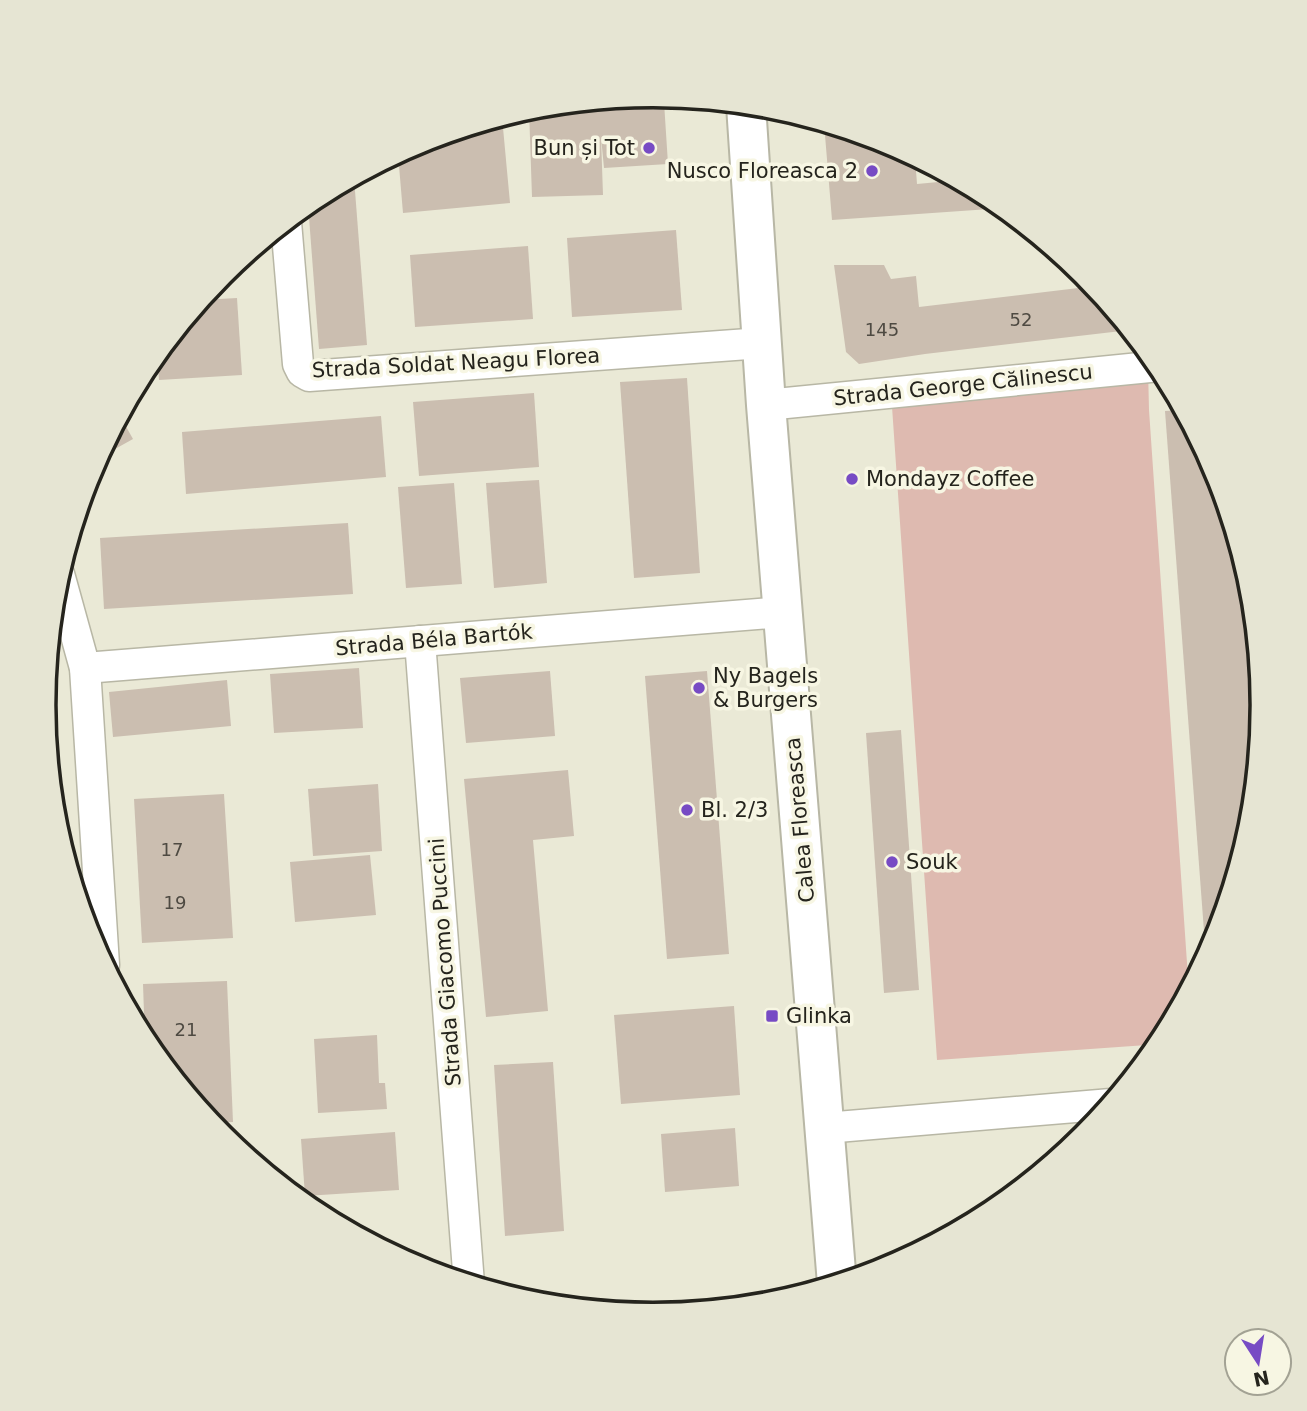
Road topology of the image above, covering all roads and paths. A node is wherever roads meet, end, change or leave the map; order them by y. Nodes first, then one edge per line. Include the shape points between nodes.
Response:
1 (747, 115) edge
2 (287, 234) edge
3 (762, 343) junction
4 (1145, 367) edge
5 (766, 405) junction
6 (66, 598) edge
7 (783, 612) junction
8 (421, 641) junction
9 (85, 667) junction
10 (102, 937) edge
11 (1097, 1105) edge
12 (825, 1128) junction
13 (468, 1273) edge
14 (836, 1274) edge

1 - 3 street, Calea Floreasca
2 - 3 street, Strada Soldat Neagu Florea via 298,363 309,376
3 - 5 street, Calea Floreasca
4 - 5 street, Strada George Călinescu
5 - 7 street, Calea Floreasca
6 - 9 street
7 - 8 street, Strada Béla Bartók
7 - 12 street, Calea Floreasca
8 - 9 street, Strada Béla Bartók
8 - 13 street, Strada Giacomo Puccini
9 - 10 street
11 - 12 street
12 - 14 street, Calea Floreasca

